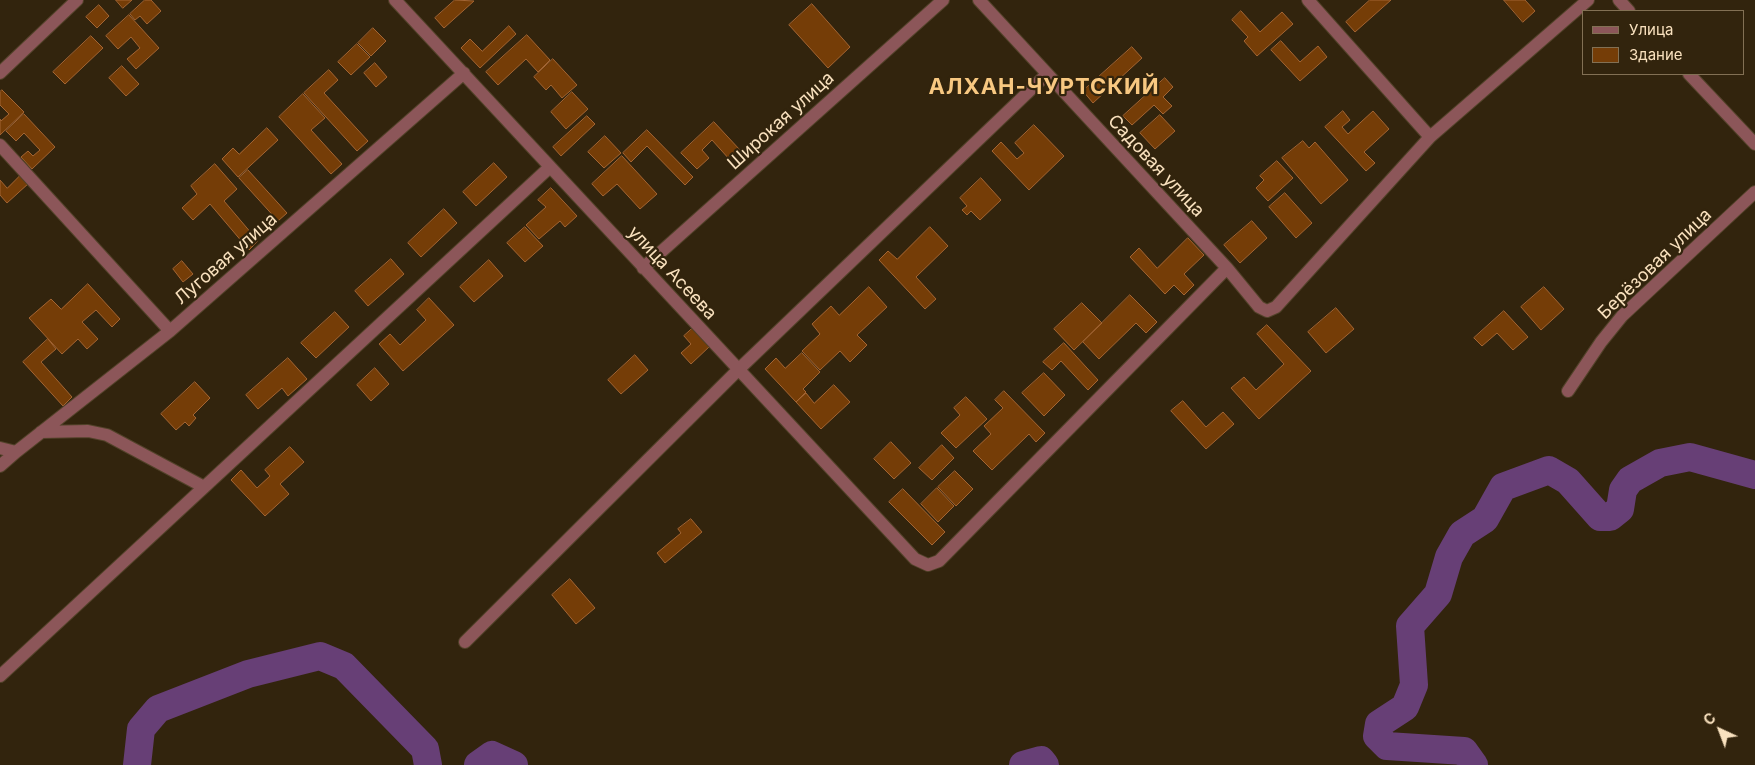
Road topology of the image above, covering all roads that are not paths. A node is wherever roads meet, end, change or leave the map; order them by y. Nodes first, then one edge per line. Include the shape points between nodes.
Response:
1 (77, 0) edge
2 (395, 0) edge
3 (943, 0) edge
4 (979, 0) edge
5 (1308, 0) edge
6 (1588, 0) edge
7 (1619, 0) edge
8 (1628, 10) edge
9 (0, 73) edge
10 (464, 73) junction
11 (1048, 74) junction
12 (1690, 75) edge
13 (1430, 137) junction
14 (1755, 144) edge
15 (0, 145) edge
16 (550, 166) junction
17 (1755, 192) edge
18 (643, 268) junction
19 (1227, 268) junction
20 (170, 331) junction
21 (738, 370) junction
22 (1568, 391) dead end
23 (41, 432) junction
24 (0, 448) edge
25 (16, 452) junction
26 (0, 466) edge
27 (204, 487) junction
28 (465, 642) dead end
29 (0, 676) edge

1 - 9 street
2 - 10 street, улица Асеева
3 - 18 street, Широкая улица
4 - 11 street, Садовая улица
5 - 13 street
6 - 13 street
7 - 8 street
10 - 16 street, улица Асеева
10 - 20 street, Луговая улица
11 - 19 street, Садовая улица
11 - 21 street
12 - 14 street
13 - 19 street, Садовая улица via 1276,307 1268,311 1259,307
15 - 20 street
16 - 18 street, улица Асеева
16 - 27 street
17 - 22 street, Берёзовая улица via 1622,316
18 - 21 street, улица Асеева
19 - 21 street, улица Асеева via 939,561 928,566 915,559
20 - 23 street, Луговая улица
21 - 28 street
23 - 25 street, Луговая улица
23 - 27 street via 88,431 107,435
24 - 25 street
25 - 26 street, Луговая улица
27 - 29 street

